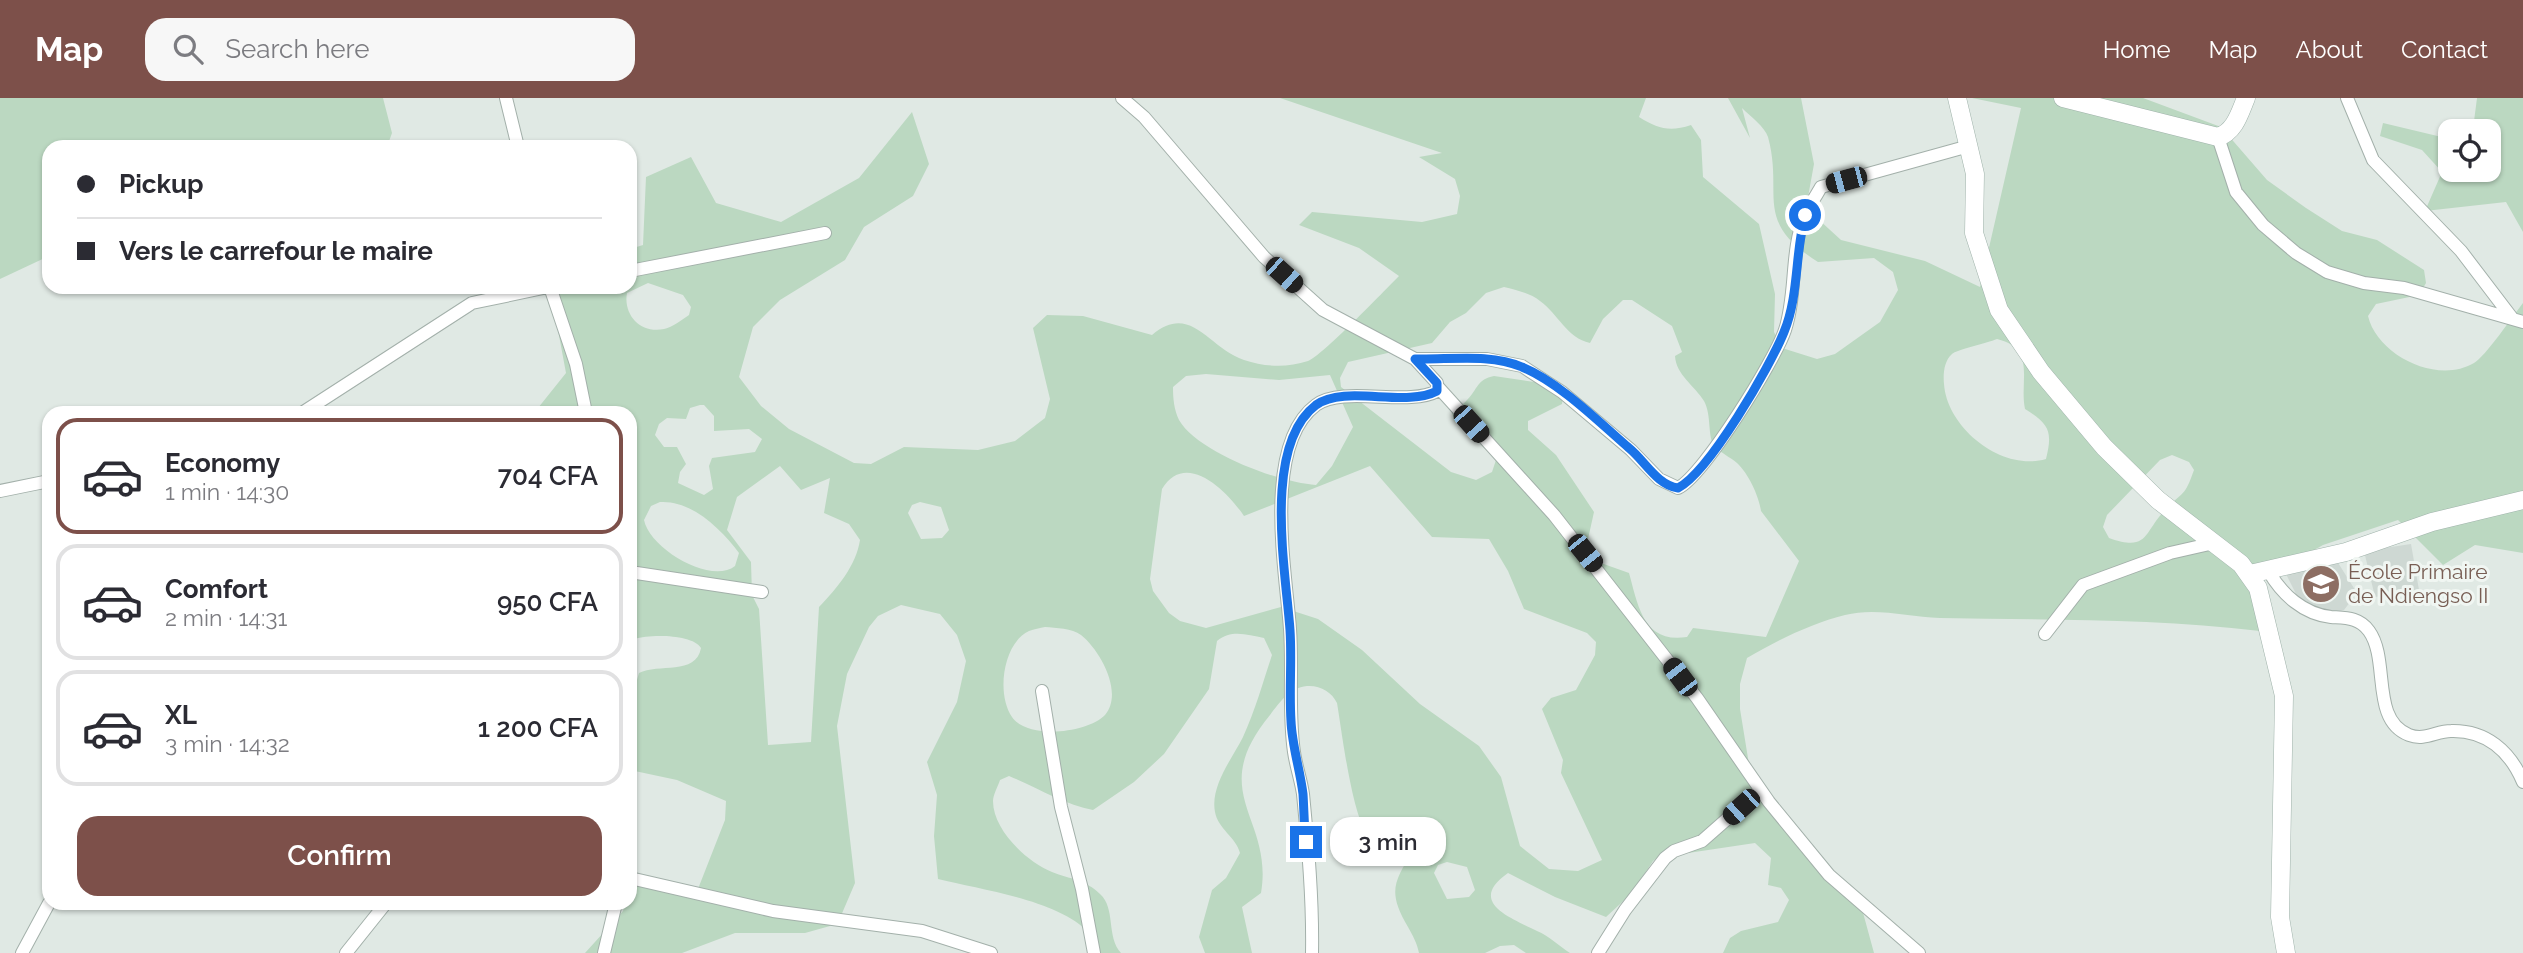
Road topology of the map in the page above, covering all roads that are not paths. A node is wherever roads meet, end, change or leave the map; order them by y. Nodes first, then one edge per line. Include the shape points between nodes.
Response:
1 (506, 98) edge
2 (1122, 98) edge
3 (1957, 98) edge
4 (2063, 98) edge
5 (2246, 98) edge
6 (2347, 98) edge
7 (2218, 137) junction
8 (516, 140) edge
9 (1969, 146) junction
10 (825, 233) dead end
11 (637, 270) edge
12 (515, 294) edge
13 (551, 294) edge
14 (2518, 320) edge
15 (1415, 359) junction
16 (1438, 387) junction
17 (313, 406) edge
18 (585, 406) edge
19 (42, 482) edge
20 (0, 491) edge
21 (2523, 500) edge
22 (2214, 543) junction
23 (2269, 572) junction
24 (637, 573) edge
25 (2250, 574) junction
26 (762, 592) dead end
27 (2045, 634) dead end
28 (1042, 691) dead end
29 (2523, 782) edge
30 (1760, 790) junction
31 (637, 880) edge
32 (45, 910) edge
33 (380, 910) edge
34 (614, 910) edge
35 (22, 953) edge
36 (346, 953) edge
37 (604, 953) edge
38 (991, 953) edge
39 (1094, 953) edge
40 (1312, 953) edge
41 (1598, 953) edge
42 (1919, 953) edge
43 (2286, 953) edge

1 - 8 street
2 - 15 street via 1144,117 1264,257 1323,310
3 - 9 street
4 - 7 street
5 - 7 street via 2235,124 2227,135
6 - 14 street via 2373,160 2461,251
7 - 14 street via 2236,192 2263,225 2327,272
9 - 15 street via 1821,187 1805,215 1784,332 1720,440 1688,483 1678,488 1659,479 1562,392 1522,366 1487,359
9 - 22 street via 1975,174 1974,233 1999,310 2041,372 2105,447 2158,500
10 - 11 street
12 - 17 street via 472,303
13 - 18 street via 576,364
15 - 16 street
16 - 30 street via 1554,515 1697,698
16 - 40 street via 1432,394 1318,403 1300,421 1288,457 1280,541 1290,629 1291,721 1303,792 1313,914
19 - 20 street
21 - 23 street via 2432,522
22 - 25 street
22 - 27 street via 2171,553 2083,585
23 - 25 street
23 - 29 street via 2296,604 2329,617 2344,616 2368,629 2379,650 2391,721 2409,735 2427,738 2449,731 2497,744 2514,760
24 - 26 street
25 - 43 street via 2262,601 2284,696 2280,917
28 - 39 street via 1061,807
30 - 41 street via 1702,841 1665,858
30 - 42 street via 1829,875
31 - 38 street via 773,911 922,931
32 - 35 street
33 - 36 street
34 - 37 street

